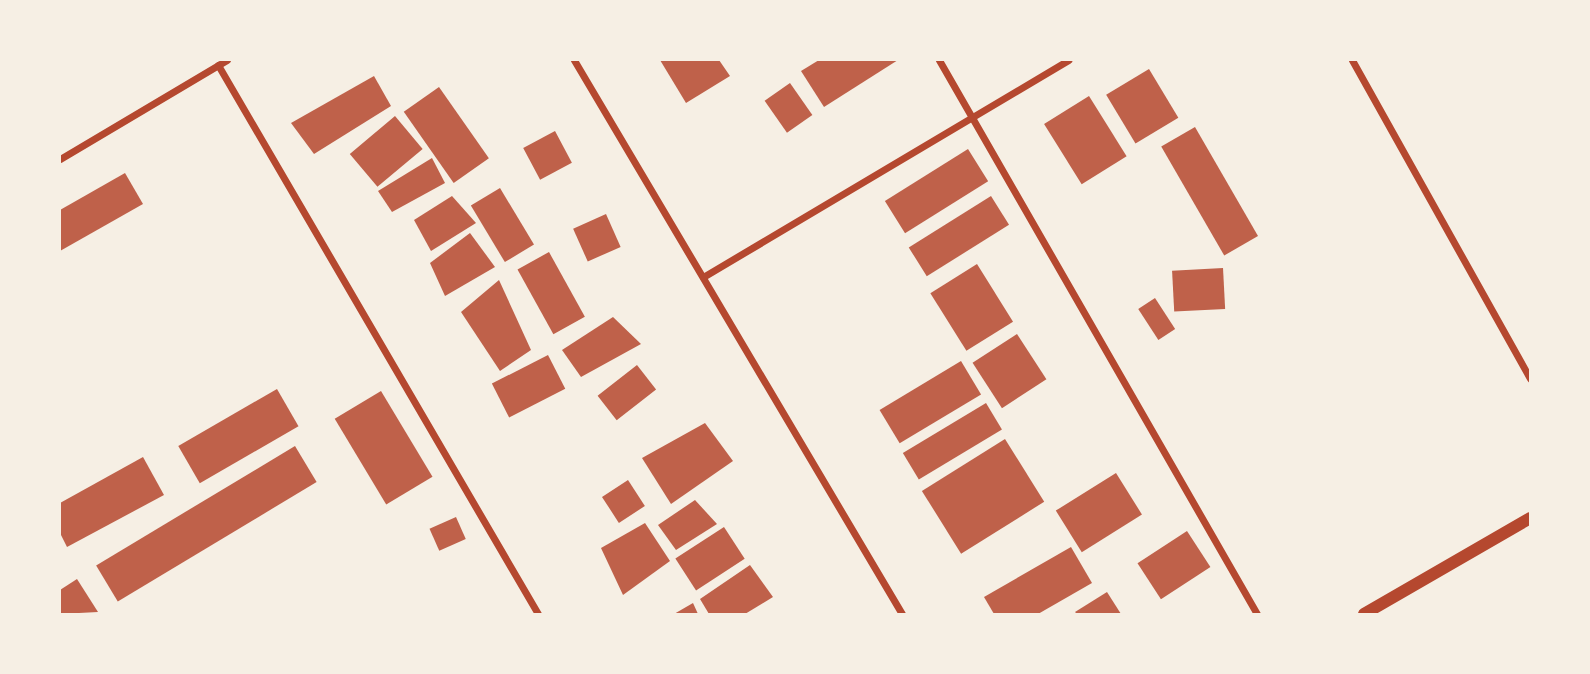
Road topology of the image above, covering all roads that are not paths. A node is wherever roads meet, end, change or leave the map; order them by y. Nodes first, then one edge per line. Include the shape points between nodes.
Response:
1 (227, 60) edge
2 (574, 60) edge
3 (939, 60) edge
4 (1069, 60) edge
5 (1352, 60) edge
6 (218, 65) junction
7 (971, 117) junction
8 (60, 159) edge
9 (703, 277) junction
10 (1531, 379) edge
11 (1531, 518) edge
12 (538, 614) edge
13 (902, 614) edge
14 (1257, 614) edge
15 (1364, 614) edge

1 - 6 street
2 - 9 street
3 - 7 street
4 - 7 street
5 - 10 street
6 - 8 street
6 - 12 street
7 - 9 street
7 - 14 street
9 - 13 street
11 - 15 street

